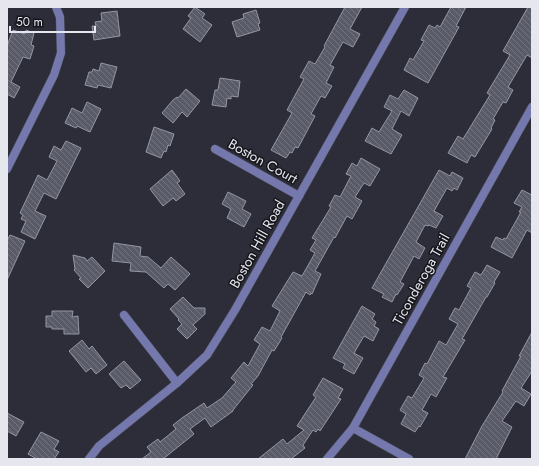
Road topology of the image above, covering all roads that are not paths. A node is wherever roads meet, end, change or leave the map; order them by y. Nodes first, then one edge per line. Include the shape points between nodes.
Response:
1 (56, 7) edge
2 (405, 7) edge
3 (532, 107) edge
4 (215, 149) dead end
5 (7, 169) edge
6 (299, 196) junction
7 (124, 315) dead end
8 (177, 383) junction
9 (353, 428) junction
10 (89, 459) edge
11 (327, 459) edge
12 (409, 459) edge

1 - 5 street via 60,17 61,53 54,75
2 - 6 street, Boston Hill Road
3 - 9 street, Ticonderoga Trail
4 - 6 street, Boston Court
6 - 8 street, Boston Hill Road via 207,356
7 - 8 street
8 - 10 street, Boston Hill Road via 99,446
9 - 11 street, Ticonderoga Trail
9 - 12 street

